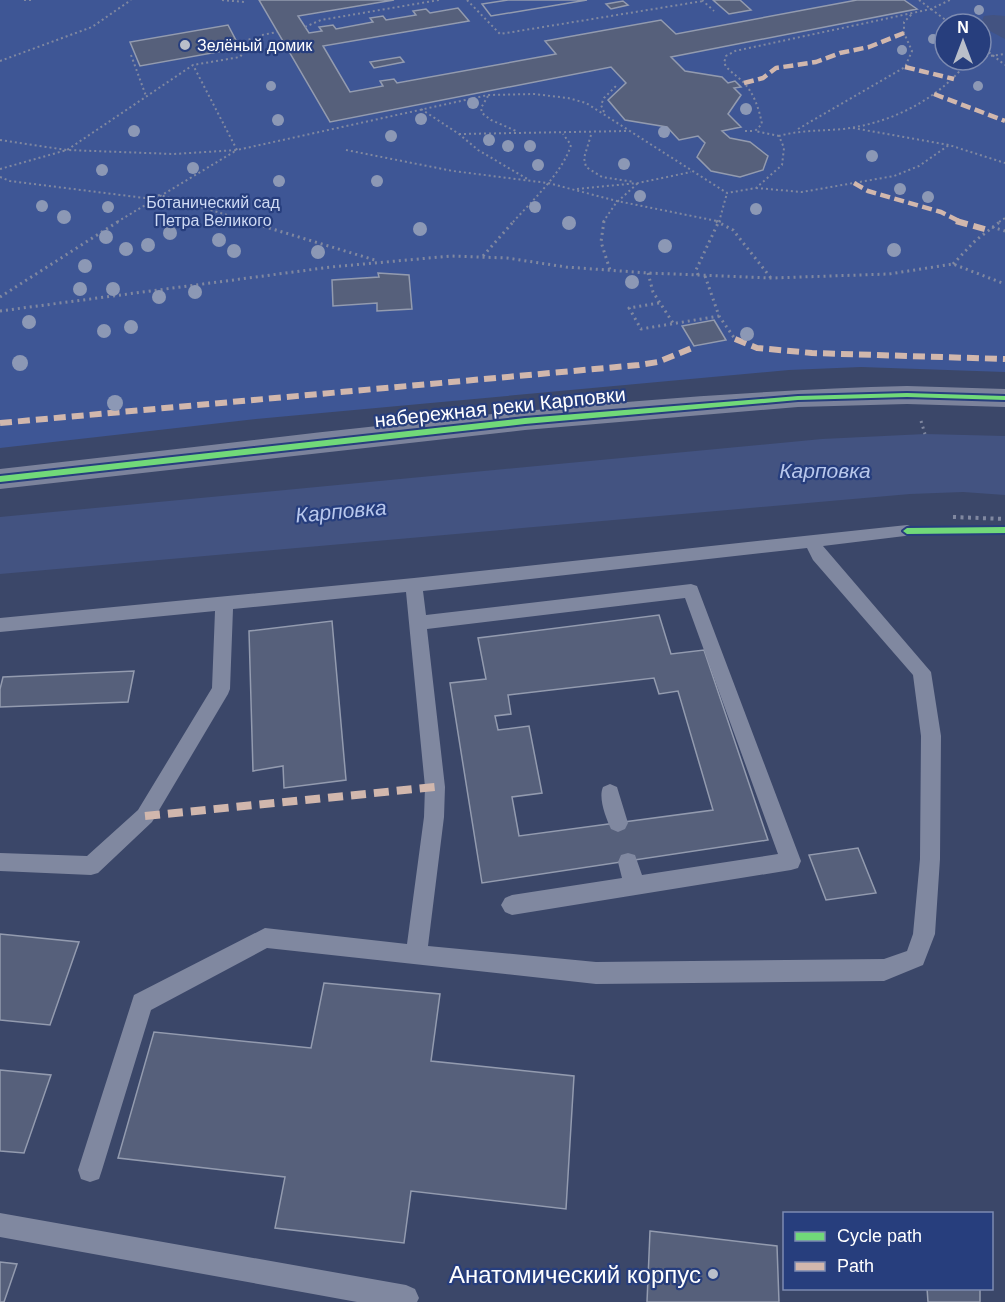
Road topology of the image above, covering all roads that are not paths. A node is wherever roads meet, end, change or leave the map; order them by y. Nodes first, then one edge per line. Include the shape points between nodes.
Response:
1 (1005, 398) edge
2 (0, 479) edge
3 (907, 531) dead end
4 (812, 541) junction
5 (414, 585) junction
6 (224, 603) junction
7 (419, 623) junction
8 (0, 625) edge
9 (610, 793) dead end
10 (618, 823) dead end
11 (0, 862) edge
12 (628, 862) dead end
13 (634, 885) junction
14 (512, 905) dead end
15 (416, 955) junction
16 (90, 1170) dead end
17 (0, 1225) edge
18 (406, 1298) dead end

1 - 2 street, набережная реки Карповки via 896,395 786,399 525,421
3 - 4 lane
4 - 5 lane
4 - 15 lane via 819,556 922,672 931,736 930,859 924,934 915,958 884,970 596,973
5 - 6 lane
5 - 7 lane
6 - 8 lane
6 - 11 lane via 221,689 145,816 91,866
7 - 13 lane via 691,591 791,861
7 - 15 lane via 435,787
9 - 10 lane
12 - 13 lane
13 - 14 lane
15 - 16 lane via 265,938 142,1003
17 - 18 lane

